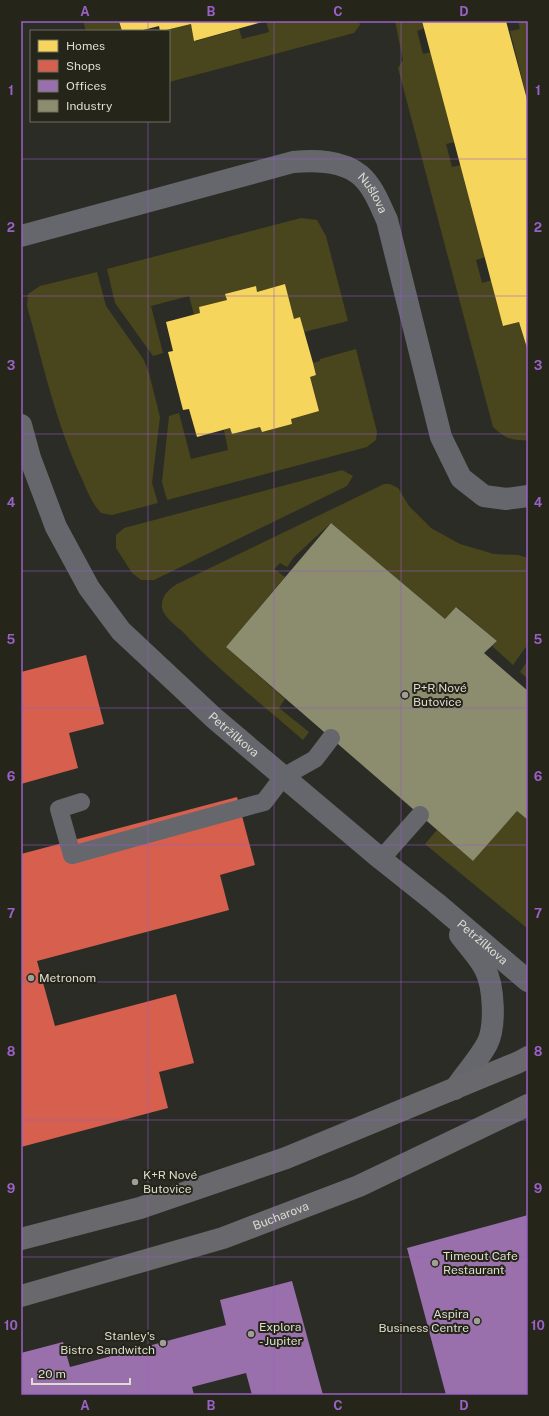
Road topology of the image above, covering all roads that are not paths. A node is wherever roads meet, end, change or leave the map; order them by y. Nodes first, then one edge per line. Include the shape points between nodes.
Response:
1 (21, 236) edge
2 (21, 425) edge
3 (528, 496) edge
4 (331, 738) dead end
5 (283, 777) junction
6 (81, 802) dead end
7 (420, 815) dead end
8 (381, 859) junction
9 (435, 902) junction
10 (528, 982) edge
11 (528, 1057) edge
12 (455, 1089) junction
13 (528, 1105) edge
14 (21, 1239) edge
15 (21, 1296) edge

1 - 3 street, Nušlova via 294,162 311,161 347,167 360,175 371,189 387,220 442,437 461,478 484,496 506,499
2 - 5 street, Petržílkova via 30,458 56,527 89,588 121,631 214,718
4 - 5 lane via 315,759
5 - 6 lane via 264,802 72,855 59,809
5 - 8 street, Petržílkova
7 - 8 lane
8 - 9 street, Petržílkova
9 - 10 street, Petržílkova
9 - 12 street via 486,969 492,1001 492,1028 487,1044
11 - 12 main road
12 - 14 main road via 286,1158 140,1208
13 - 15 main road, Bucharova via 360,1186 230,1235

